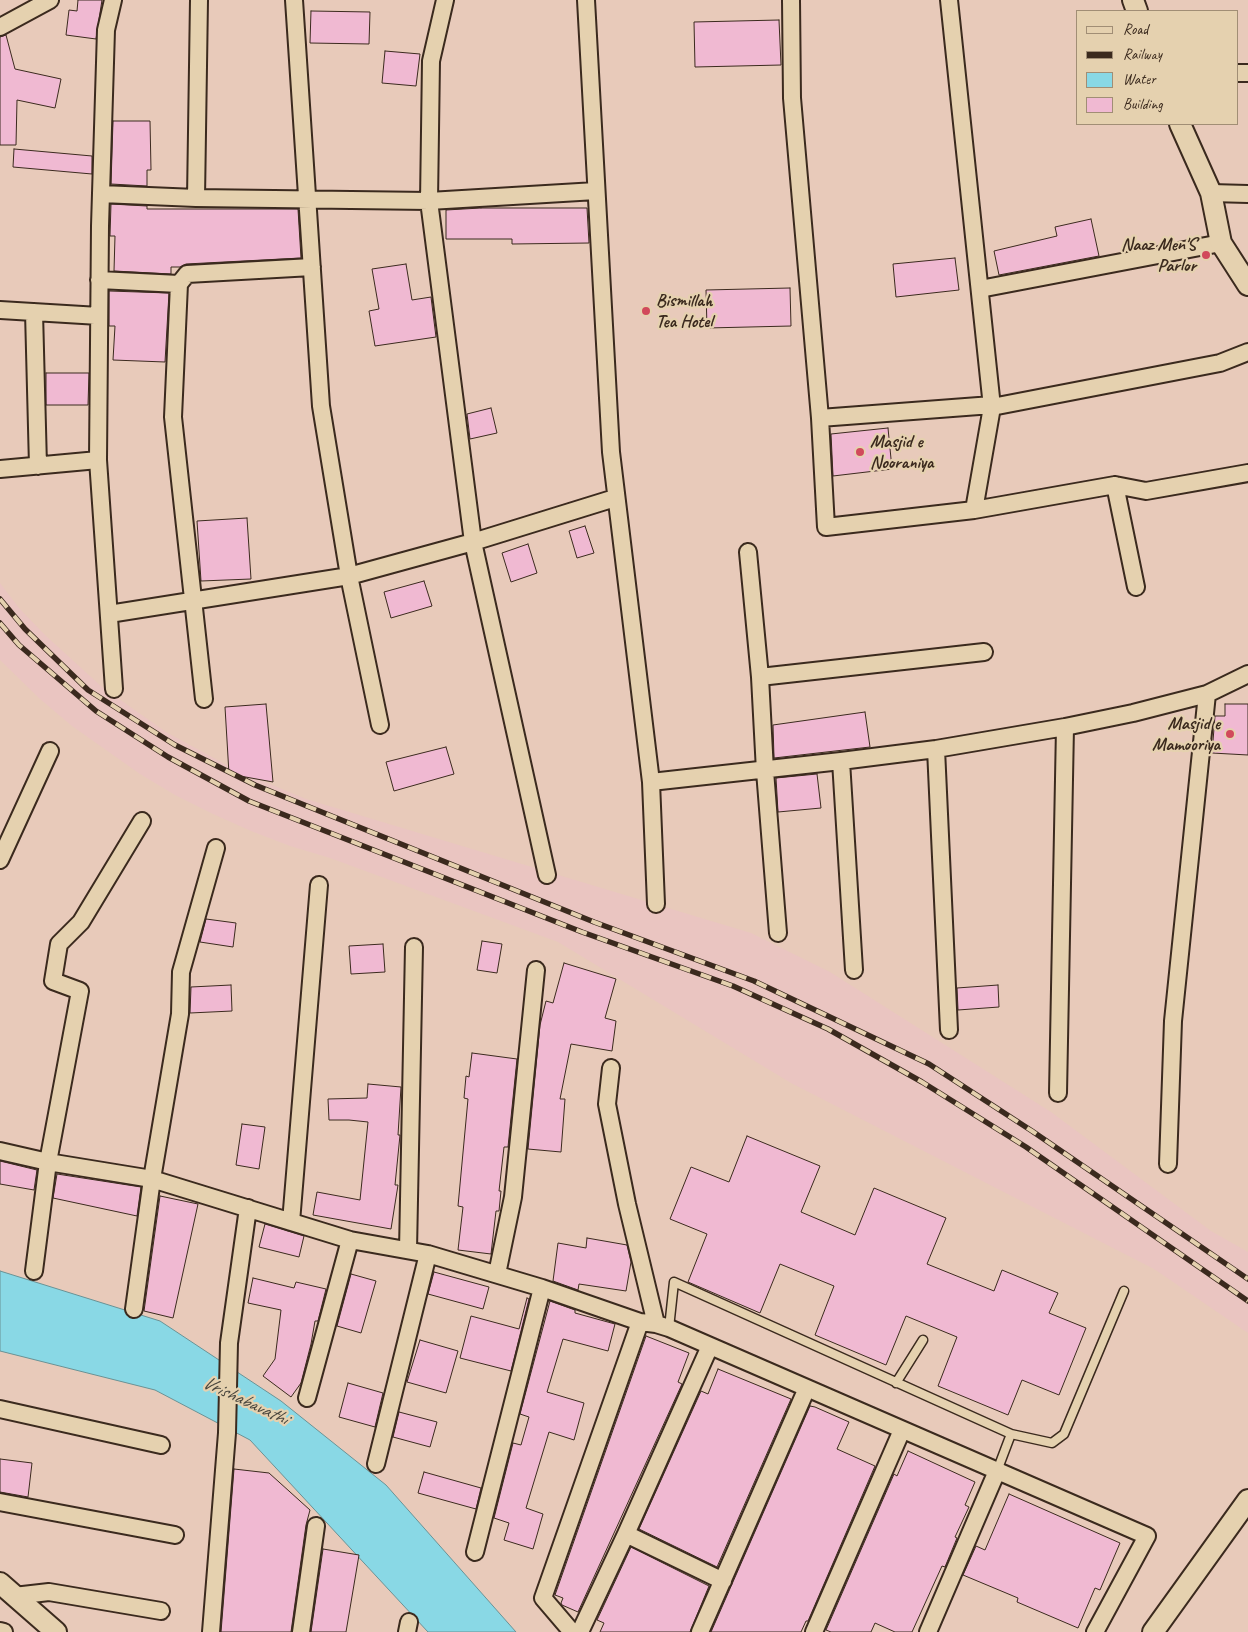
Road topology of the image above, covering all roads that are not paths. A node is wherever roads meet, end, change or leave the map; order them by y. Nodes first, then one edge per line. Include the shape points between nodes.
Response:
1 (50, 0) edge
2 (113, 0) edge
3 (199, 0) edge
4 (294, 0) edge
5 (445, 0) edge
6 (586, 0) edge
7 (791, 0) edge
8 (950, 0) edge
9 (0, 27) edge
10 (1180, 125) edge
11 (596, 191) junction
12 (1211, 193) junction
13 (101, 194) junction
14 (1248, 194) edge
15 (196, 198) junction
16 (307, 199) junction
17 (429, 201) junction
18 (1221, 243) junction
19 (312, 267) junction
20 (99, 280) junction
21 (178, 284) junction
22 (1248, 285) edge
23 (980, 288) junction
24 (0, 310) edge
25 (34, 312) junction
26 (99, 316) junction
27 (1248, 352) edge
28 (992, 407) junction
29 (820, 418) junction
30 (98, 460) junction
31 (38, 466) junction
32 (0, 469) edge
33 (1248, 473) edge
34 (1115, 485) junction
35 (615, 498) junction
36 (974, 510) junction
37 (472, 542) junction
38 (748, 552) dead end
39 (349, 576) junction
40 (1136, 587) dead end
41 (193, 601) junction
42 (109, 614) junction
43 (984, 652) dead end
44 (1248, 674) edge
45 (760, 677) junction
46 (114, 689) dead end
47 (1207, 694) junction
48 (204, 699) dead end
49 (380, 725) dead end
50 (1065, 727) junction
51 (936, 749) junction
52 (50, 751) dead end
53 (841, 761) junction
54 (765, 771) junction
55 (651, 782) junction
56 (142, 821) dead end
57 (216, 848) dead end
58 (0, 860) edge
59 (547, 875) dead end
60 (319, 886) dead end
61 (656, 904) dead end
62 (778, 932) dead end
63 (414, 947) dead end
64 (536, 970) dead end
65 (854, 970) dead end
66 (949, 1030) dead end
67 (611, 1068) dead end
68 (1058, 1093) dead end
69 (0, 1151) edge
70 (48, 1162) junction
71 (1168, 1164) dead end
72 (152, 1179) junction
73 (248, 1208) junction
74 (291, 1222) junction
75 (350, 1240) junction
76 (408, 1250) junction
77 (428, 1254) junction
78 (34, 1271) dead end
79 (497, 1274) junction
80 (542, 1288) junction
81 (1124, 1291) dead end
82 (134, 1309) dead end
83 (640, 1322) junction
84 (663, 1326) junction
85 (923, 1340) dead end
86 (710, 1346) junction
87 (896, 1383) junction
88 (807, 1388) junction
89 (307, 1398) dead end
90 (0, 1410) edge
91 (902, 1430) junction
92 (1011, 1434) junction
93 (160, 1445) dead end
94 (376, 1464) dead end
95 (997, 1471) junction
96 (1248, 1500) edge
97 (0, 1502) edge
98 (316, 1526) dead end
99 (626, 1534) junction
100 (175, 1535) dead end
101 (475, 1552) dead end
102 (723, 1581) junction
103 (7, 1589) edge
104 (161, 1611) dead end
105 (56, 1632) edge
106 (211, 1632) edge
107 (302, 1632) edge
108 (572, 1632) edge
109 (580, 1632) edge
110 (700, 1632) edge
111 (814, 1632) edge
112 (928, 1632) edge
113 (1095, 1632) edge
114 (1153, 1632) edge

1 - 9 street
2 - 13 street via 106,30
3 - 15 street
4 - 16 street
5 - 17 street via 431,61
6 - 11 street
7 - 29 street via 792,98
8 - 23 street
10 - 12 street
11 - 17 street
11 - 35 street
12 - 14 street
12 - 18 street
13 - 15 street
13 - 20 street
15 - 16 street
16 - 17 street
16 - 19 street
17 - 37 street
18 - 22 street
18 - 23 street
19 - 21 street via 186,274
19 - 39 street via 321,406
20 - 21 street
20 - 26 street
21 - 41 street via 173,417
23 - 28 street
24 - 25 street
25 - 26 street
25 - 31 street
26 - 30 street
27 - 28 street via 1220,363
28 - 29 street
28 - 36 street
29 - 36 street via 826,527
30 - 31 street
30 - 42 street
31 - 32 street
33 - 34 street via 1146,491
34 - 36 street
34 - 40 street
35 - 37 street
35 - 55 street
37 - 39 street
37 - 59 street
38 - 45 street
39 - 41 street
39 - 49 street
41 - 42 street
41 - 48 street
42 - 46 street
43 - 45 street
44 - 47 street
45 - 54 street
47 - 50 street
47 - 71 street via 1173,1021
50 - 51 street
50 - 68 street
51 - 53 street
51 - 66 street
52 - 58 street
53 - 54 street
53 - 65 street
54 - 55 street
54 - 62 street
55 - 61 street
56 - 70 street via 81,922 59,944 54,981 80,991
57 - 72 street via 181,972 180,1014
60 - 74 street
63 - 76 street
64 - 79 street via 512,1197
67 - 84 street via 607,1104 627,1204
69 - 70 street
70 - 72 street
70 - 78 street
72 - 73 street
72 - 82 street
73 - 74 street
73 - 106 street via 229,1342 228,1434
74 - 75 street
75 - 76 street
75 - 89 street
76 - 77 street
77 - 79 street
77 - 94 street
79 - 80 street
80 - 83 street
80 - 101 street
81 - 92 lane via 1064,1434 1052,1443
83 - 84 street
83 - 108 street via 542,1598
84 - 86 street
84 - 87 lane via 674,1282
85 - 87 lane
86 - 88 street
86 - 99 street
87 - 92 lane
88 - 91 street
88 - 102 street
90 - 93 street
91 - 95 street
91 - 111 street
92 - 95 lane
95 - 112 street
95 - 113 street via 1147,1536
96 - 114 street
97 - 100 street
98 - 107 street
99 - 102 street
99 - 109 street
102 - 110 street
103 - 104 street via 49,1592
103 - 105 street

